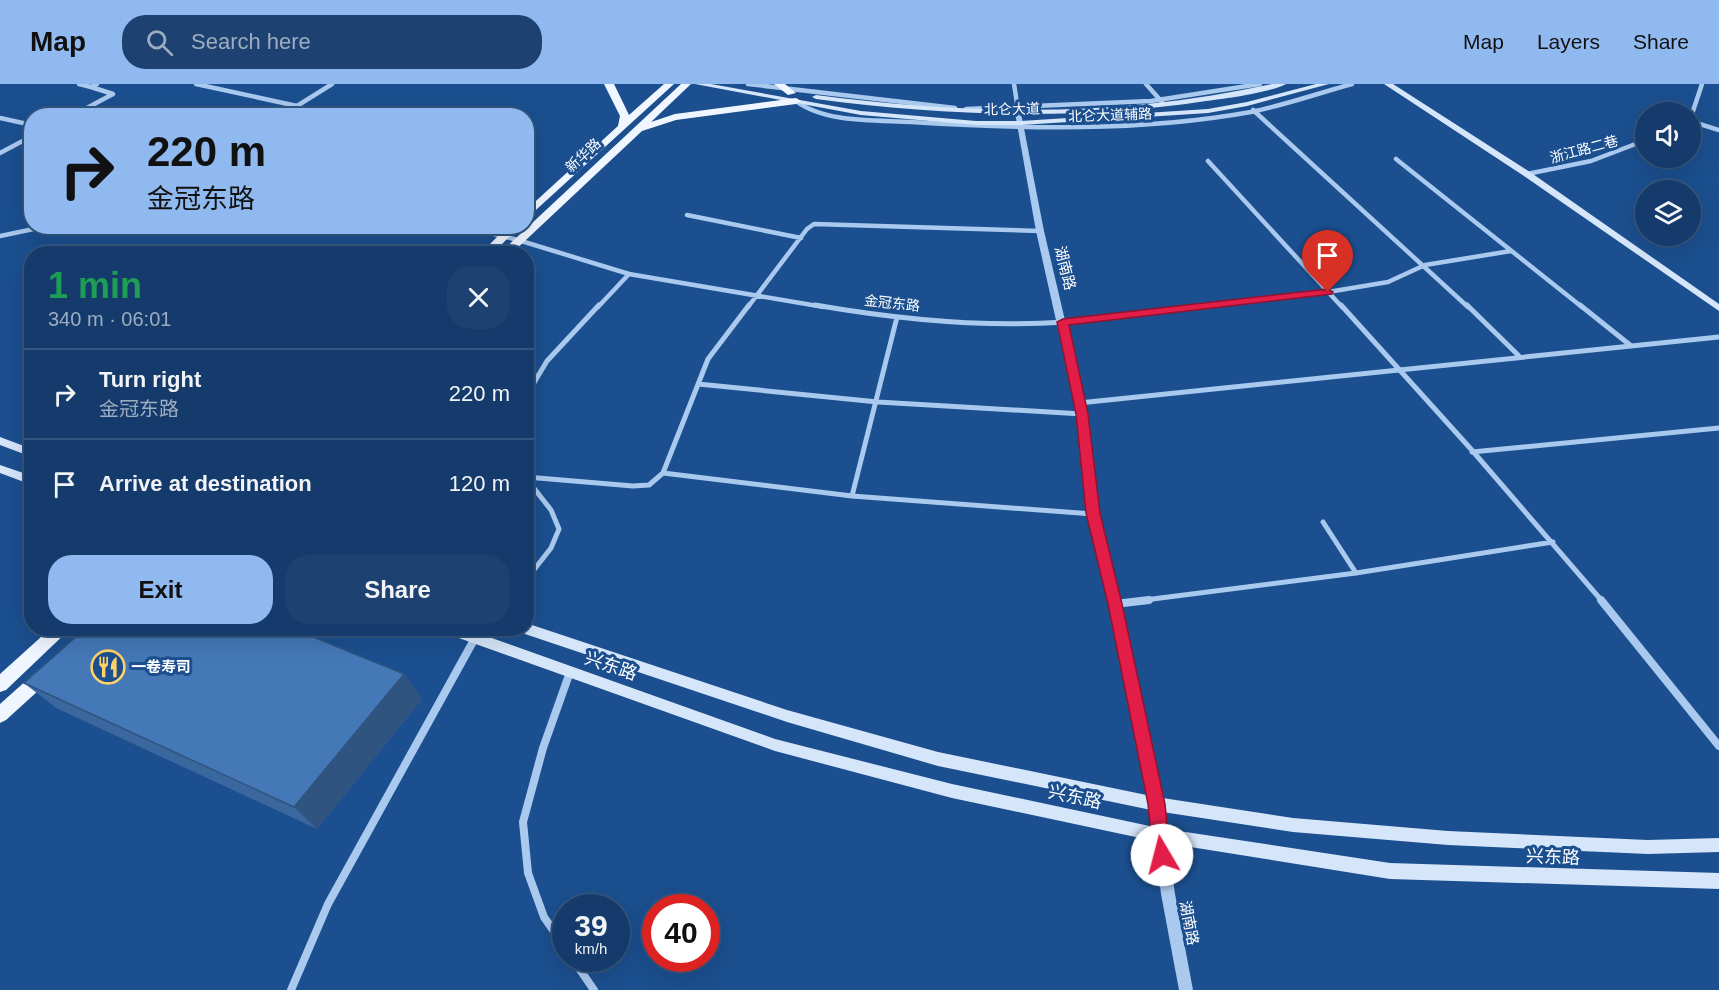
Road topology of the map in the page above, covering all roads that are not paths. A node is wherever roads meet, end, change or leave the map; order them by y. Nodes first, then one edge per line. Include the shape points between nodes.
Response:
1 (79, 84) edge
2 (97, 84) edge
3 (196, 84) edge
4 (332, 84) edge
5 (609, 84) edge
6 (669, 84) edge
7 (686, 84) edge
8 (699, 84) edge
9 (741, 84) edge
10 (748, 84) edge
11 (1014, 84) edge
12 (1146, 84) edge
13 (1260, 84) edge
14 (1282, 84) edge
15 (1325, 84) edge
16 (1352, 84) edge
17 (1388, 84) edge
18 (1702, 84) edge
19 (91, 87) junction
20 (787, 92) edge
21 (1696, 102) edge
22 (1163, 103) junction
23 (1246, 104) junction
24 (297, 106) junction
25 (87, 108) edge
26 (294, 108) edge
27 (1254, 111) junction
28 (0, 118) edge
29 (1020, 118) junction
30 (24, 123) edge
31 (1701, 124) edge
32 (622, 128) junction
33 (637, 129) junction
34 (1719, 130) edge
35 (24, 140) edge
36 (1635, 144) edge
37 (0, 153) edge
38 (1396, 159) dead end
39 (1208, 161) dead end
40 (1527, 174) junction
41 (534, 209) edge
42 (687, 215) dead end
43 (534, 225) edge
44 (24, 231) edge
45 (1040, 231) junction
46 (492, 234) edge
47 (507, 234) edge
48 (524, 234) edge
49 (0, 236) edge
50 (504, 237) junction
51 (801, 238) junction
52 (518, 240) junction
53 (494, 246) edge
54 (512, 246) edge
55 (1511, 251) junction
56 (1425, 266) junction
57 (629, 274) junction
58 (1328, 292) junction
59 (756, 297) junction
60 (1719, 308) edge
61 (897, 317) junction
62 (1063, 322) junction
63 (1719, 337) edge
64 (1630, 346) junction
65 (1519, 356) junction
66 (1396, 368) junction
67 (534, 383) edge
68 (698, 384) junction
69 (878, 402) junction
70 (1079, 403) junction
71 (1082, 414) junction
72 (1719, 428) edge
73 (0, 441) edge
74 (24, 450) edge
75 (1472, 452) junction
76 (0, 469) edge
77 (663, 473) junction
78 (24, 478) edge
79 (534, 479) edge
80 (534, 489) edge
81 (852, 496) junction
82 (1093, 513) junction
83 (1323, 522) dead end
84 (1553, 542) junction
85 (534, 570) edge
86 (1356, 573) junction
87 (1115, 604) junction
88 (534, 631) edge
89 (54, 636) edge
90 (469, 636) edge
91 (475, 638) junction
92 (55, 665) edge
93 (570, 672) junction
94 (0, 685) edge
95 (0, 715) edge
96 (1719, 746) edge
97 (1156, 804) junction
98 (1159, 835) junction
99 (1719, 845) edge
100 (1719, 881) edge
101 (552, 929) edge
102 (582, 972) edge
103 (291, 990) edge
104 (594, 990) edge
105 (1186, 990) edge

1 - 19 street
2 - 19 street
3 - 24 street
4 - 24 street
5 - 32 main road via 625,116
6 - 32 main road, 新华路
7 - 33 main road, 新华路
8 - 20 main road, 北仑大道
9 - 20 main road, 北仑大道
10 - 20 street, 北仑大道辅路
11 - 29 street, 湖南路
12 - 22 street
13 - 22 street, 北仑大道辅路
14 - 22 main road, 北仑大道 via 1206,101
15 - 23 main road, 北仑大道
16 - 27 street, 北仑大道辅路
17 - 40 main road
18 - 21 street
19 - 25 street via 113,94
20 - 29 street, 北仑大道辅路
20 - 29 main road, 北仑大道 via 861,113 976,123
20 - 33 main road
22 - 29 main road, 北仑大道
23 - 27 street
23 - 29 main road, 北仑大道 via 1170,115
24 - 26 street
27 - 29 street, 北仑大道辅路 via 1174,123
27 - 56 street
28 - 30 street
29 - 45 street, 湖南路
31 - 34 street
32 - 41 main road, 新华路
33 - 43 main road, 新华路
35 - 37 street
36 - 40 street, 浙江路二巷 via 1591,161
38 - 55 street
39 - 58 street
40 - 60 main road
42 - 51 street
44 - 49 street
45 - 51 street via 826,223 814,224
45 - 62 street, 湖南路
46 - 50 street, 金冠东路
47 - 50 main road
48 - 52 main road, 新华路
50 - 52 street, 金冠东路
50 - 53 main road
51 - 59 street
52 - 54 main road, 新华路
52 - 57 street, 金冠东路
55 - 56 street, 金冠东路
55 - 64 street
56 - 58 street, 金冠东路 via 1388,282
56 - 65 street
57 - 59 street, 金冠东路
57 - 67 street via 547,361
58 - 62 street, 金冠东路
58 - 66 street
59 - 61 street, 金冠东路
59 - 68 street via 708,359
61 - 62 street, 金冠东路 via 992,323
61 - 69 street
62 - 70 street, 湖南路
63 - 64 street
64 - 65 street
65 - 66 street
66 - 70 street
66 - 75 street
68 - 69 street
68 - 77 street
69 - 71 street
69 - 81 street
70 - 71 street, 湖南路
71 - 82 street, 湖南路
72 - 75 street
73 - 74 main road
75 - 84 street
76 - 78 main road
77 - 79 street via 649,485 633,486
77 - 81 street
80 - 85 street via 561,527 561,537
81 - 82 street
82 - 87 street, 湖南路
83 - 86 street
84 - 86 street
84 - 96 street
86 - 87 street
87 - 97 street, 湖南路
88 - 97 main road, 兴东路 via 787,716 938,759
89 - 94 main road
90 - 91 main road, 兴东路
91 - 93 main road, 兴东路
91 - 103 street via 328,904
92 - 95 main road
93 - 98 main road, 兴东路 via 775,745 952,791
93 - 101 street via 522,822 528,873
97 - 98 street, 湖南路
97 - 99 main road, 兴东路 via 1293,825 1448,838 1648,847
98 - 100 main road, 兴东路 via 1390,870
98 - 105 street, 湖南路
102 - 104 street

